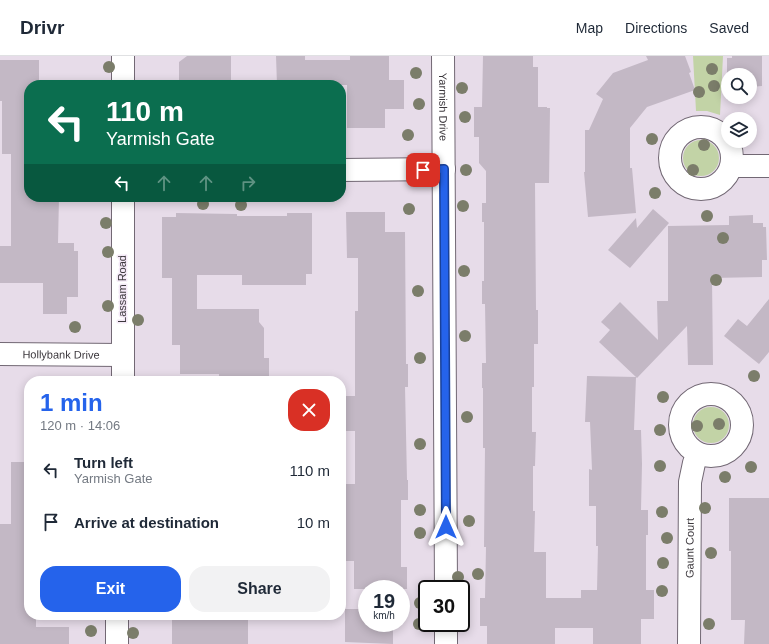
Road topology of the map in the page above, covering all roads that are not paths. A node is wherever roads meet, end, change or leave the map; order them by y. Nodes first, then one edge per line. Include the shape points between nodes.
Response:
1 (122, 56) edge
2 (443, 56) edge
3 (122, 80) edge
4 (732, 166) dead end
5 (769, 166) edge
6 (444, 169) junction
7 (346, 170) edge
8 (122, 202) edge
9 (0, 354) edge
10 (122, 355) junction
11 (123, 376) edge
12 (698, 454) dead end
13 (446, 580) edge
14 (117, 620) edge
15 (446, 632) edge
16 (118, 644) edge
17 (446, 644) edge
18 (689, 644) edge

1 - 3 street
2 - 6 street, Yarmish Drive
4 - 5 street
6 - 7 street
6 - 13 street, Yarmish Drive
8 - 10 street, Lassam Road
9 - 10 street, Hollybank Drive
10 - 11 street, Lassam Road
12 - 18 street, Gaunt Court via 690,482
14 - 16 street
15 - 17 street

